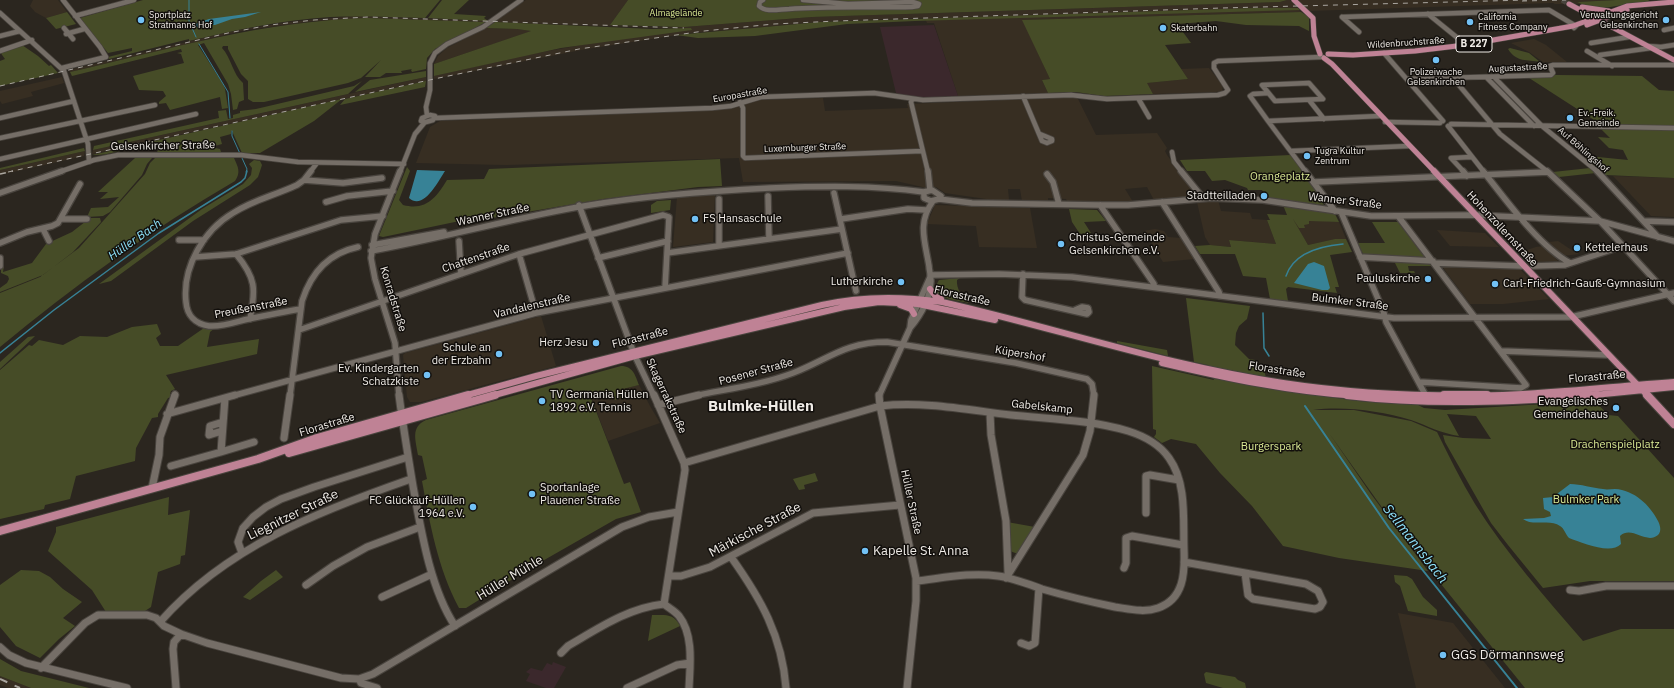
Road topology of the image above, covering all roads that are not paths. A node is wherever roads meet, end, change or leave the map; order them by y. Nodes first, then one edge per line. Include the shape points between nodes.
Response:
1 (63, 0) edge
2 (134, 0) edge
3 (521, 0) edge
4 (763, 0) edge
5 (803, 0) edge
6 (1294, 0) edge
7 (1674, 3) edge
8 (1569, 4) dead end
9 (1577, 4) dead end
10 (1653, 4) junction
11 (1582, 7) junction
12 (1611, 11) junction
13 (0, 13) edge
14 (1428, 14) junction
15 (75, 16) junction
16 (1597, 17) junction
17 (1603, 20) junction
18 (1574, 27) junction
19 (64, 28) dead end
20 (1674, 28) edge
21 (84, 29) junction
22 (1664, 30) dead end
23 (20, 31) junction
24 (1359, 32) dead end
25 (67, 34) junction
26 (0, 36) edge
27 (1629, 36) junction
28 (73, 39) dead end
29 (32, 40) junction
30 (1590, 42) dead end
31 (1674, 45) edge
32 (1468, 47) junction
33 (1649, 47) junction
34 (1657, 47) junction
35 (0, 51) edge
36 (1587, 51) dead end
37 (1385, 54) junction
38 (1325, 56) junction
39 (1598, 56) junction
40 (1674, 56) edge
41 (1674, 60) edge
42 (1674, 65) edge
43 (1612, 66) junction
44 (1643, 66) junction
45 (62, 68) junction
46 (1649, 70) dead end
47 (1453, 78) junction
48 (1487, 78) junction
49 (1494, 78) junction
50 (1407, 79) junction
51 (1268, 93) junction
52 (1023, 96) junction
53 (1138, 98) junction
54 (912, 100) junction
55 (1308, 100) junction
56 (74, 101) junction
57 (740, 102) junction
58 (155, 105) dead end
59 (196, 114) dead end
60 (427, 115) junction
61 (1380, 116) junction
62 (1149, 117) dead end
63 (0, 118) edge
64 (435, 118) junction
65 (1324, 118) junction
66 (80, 121) junction
67 (1268, 121) junction
68 (425, 122) junction
69 (1386, 122) junction
70 (1442, 122) junction
71 (1449, 125) junction
72 (1492, 125) junction
73 (1534, 126) junction
74 (1542, 126) junction
75 (1674, 128) edge
76 (1040, 134) dead end
77 (0, 138) edge
78 (86, 140) junction
79 (1409, 146) junction
80 (922, 151) junction
81 (1291, 151) junction
82 (1172, 152) dead end
83 (1471, 157) junction
84 (0, 159) edge
85 (89, 162) junction
86 (318, 163) junction
87 (404, 164) junction
88 (1548, 172) junction
89 (1046, 174) dead end
90 (1486, 175) junction
91 (1467, 176) junction
92 (382, 178) dead end
93 (1439, 178) junction
94 (304, 180) junction
95 (1315, 182) junction
96 (80, 184) dead end
97 (393, 191) junction
98 (0, 193) edge
99 (834, 193) dead end
100 (931, 195) junction
101 (768, 196) dead end
102 (1203, 198) junction
103 (719, 199) dead end
104 (326, 202) dead end
105 (1162, 202) junction
106 (1058, 204) junction
107 (1100, 205) junction
108 (579, 206) junction
109 (927, 209) junction
110 (1338, 211) junction
111 (1474, 215) junction
112 (383, 216) junction
113 (1398, 216) junction
114 (1519, 217) junction
115 (61, 218) junction
116 (87, 219) dead end
117 (841, 219) junction
118 (1600, 221) junction
119 (1644, 221) junction
120 (1674, 222) edge
121 (43, 229) junction
122 (842, 229) junction
123 (589, 234) junction
124 (1658, 237) junction
125 (769, 238) junction
126 (179, 240) dead end
127 (204, 240) junction
128 (50, 241) dead end
129 (459, 241) dead end
130 (668, 241) junction
131 (1674, 242) edge
132 (0, 243) edge
133 (718, 246) junction
134 (1623, 246) junction
135 (358, 248) dead end
136 (372, 248) junction
137 (667, 253) junction
138 (848, 253) junction
139 (236, 254) junction
140 (519, 254) junction
141 (195, 257) junction
142 (1360, 257) junction
143 (0, 258) edge
144 (598, 258) junction
145 (1433, 262) junction
146 (1570, 262) junction
147 (0, 266) edge
148 (1522, 266) junction
149 (1533, 266) dead end
150 (461, 274) junction
151 (1023, 274) junction
152 (930, 276) junction
153 (1154, 287) junction
154 (665, 288) junction
155 (930, 289) junction
156 (856, 291) dead end
157 (1671, 294) edge
158 (1220, 296) junction
159 (614, 298) junction
160 (1674, 301) edge
161 (383, 302) junction
162 (895, 302) junction
163 (923, 302) junction
164 (954, 304) junction
165 (301, 308) junction
166 (1075, 310) dead end
167 (536, 313) junction
168 (914, 314) junction
169 (1385, 317) junction
170 (1571, 317) junction
171 (1476, 318) junction
172 (250, 319) junction
173 (910, 328) junction
174 (299, 330) junction
175 (902, 344) junction
176 (396, 351) junction
177 (1501, 351) junction
178 (634, 353) junction
179 (1608, 355) junction
180 (292, 380) junction
181 (1419, 382) junction
182 (1674, 382) edge
183 (1674, 387) edge
184 (1639, 388) junction
185 (175, 394) dead end
186 (1425, 394) junction
187 (224, 398) junction
188 (1429, 402) junction
189 (658, 405) junction
190 (880, 406) junction
191 (990, 413) junction
192 (167, 414) junction
193 (402, 418) junction
194 (223, 422) junction
195 (1091, 424) junction
196 (1674, 424) edge
197 (222, 431) junction
198 (284, 438) dead end
199 (254, 442) dead end
200 (221, 452) junction
201 (408, 457) junction
202 (684, 463) junction
203 (171, 466) dead end
204 (411, 479) junction
205 (1179, 480) junction
206 (152, 488) junction
207 (900, 505) junction
208 (678, 512) junction
209 (1146, 513) dead end
210 (420, 526) junction
211 (1, 533) edge
212 (1183, 545) junction
213 (242, 553) junction
214 (731, 557) junction
215 (1184, 562) junction
216 (1124, 568) dead end
217 (1245, 573) junction
218 (432, 574) junction
219 (1007, 575) junction
220 (669, 576) junction
221 (916, 581) junction
222 (306, 585) dead end
223 (1674, 586) edge
224 (1039, 588) junction
225 (1570, 590) dead end
226 (382, 596) dead end
227 (664, 604) junction
228 (160, 622) junction
229 (455, 626) junction
230 (181, 634) junction
231 (1021, 643) dead end
232 (0, 647) edge
233 (561, 653) dead end
234 (690, 663) junction
235 (41, 668) junction
236 (359, 679) junction
237 (127, 688) edge
238 (176, 688) edge
239 (377, 688) edge
240 (627, 688) edge
241 (690, 688) edge
242 (786, 688) edge
243 (907, 688) edge

1 - 15 street
2 - 15 street
3 - 60 street via 483,27 445,46 434,55 430,61 430,95 425,109
4 - 5 street via 759,6 771,10 812,7 912,7 919,4
6 - 38 main road via 1313,18 1314,36
7 - 10 main road
8 - 16 main road
9 - 11 main road
10 - 12 main road via 1626,6
10 - 17 main road, Wildenbruchstraße
11 - 12 main road
11 - 16 main road
12 - 16 main road, Wildenbruchstraße
13 - 23 street
14 - 18 street via 1547,10
14 - 24 street via 1342,18
14 - 32 street
15 - 21 street
16 - 17 main road
16 - 18 main road, Wildenbruchstraße / B 227
17 - 18 main road, Wildenbruchstraße / B 227
17 - 27 main road
17 - 34 main road
18 - 32 main road, Wildenbruchstraße / B 227
19 - 25 street
20 - 22 street
21 - 25 street
21 - 45 street via 106,57
23 - 26 street
23 - 29 street
25 - 28 street
27 - 30 street
27 - 33 main road
29 - 35 street
29 - 45 street
31 - 34 street
32 - 37 main road, Wildenbruchstraße / B 227 via 1419,54
33 - 34 street
33 - 39 street
33 - 41 main road
34 - 40 main road
36 - 39 street
37 - 38 main road, Wildenbruchstraße / B 227
37 - 50 street
38 - 53 street, Europastraße via 1218,61 1213,66 1228,88 1225,93
38 - 61 main road, Hohenzollernstraße
39 - 43 street
42 - 44 street, Augustastraße
43 - 44 street, Augustastraße
43 - 49 street, Augustastraße via 1552,65 1551,75
44 - 46 street
45 - 56 street
47 - 48 street, Augustastraße
47 - 50 street, Augustastraße
47 - 72 street
48 - 49 street, Augustastraße
48 - 73 street
49 - 74 street, Auf Böhlingshof
50 - 70 street
51 - 55 street via 1275,101
51 - 55 street via 1262,85 1309,83 1323,99
51 - 67 street via 1250,96
52 - 53 street, Europastraße
52 - 54 street, Europastraße
52 - 76 street
53 - 62 street
54 - 57 street, Europastraße via 874,93 761,97
54 - 80 street
55 - 65 street
56 - 63 street
56 - 66 street
57 - 64 street, Europastraße via 712,108
57 - 80 street, Luxemburger Straße via 743,108 745,158
58 - 66 street
59 - 78 street
60 - 64 street
60 - 68 street via 421,119
61 - 65 street
61 - 69 main road, Hohenzollernstraße
64 - 68 street
65 - 67 street
66 - 77 street
66 - 78 street
67 - 81 street
68 - 87 street, Konradstraße via 415,134
69 - 70 street
69 - 79 main road, Hohenzollernstraße
70 - 71 street
71 - 72 street
71 - 83 street
72 - 73 street
72 - 88 street
73 - 74 street
74 - 75 street
74 - 119 street, Auf Böhlingshof via 1596,170
78 - 84 street
78 - 85 street
79 - 81 street
79 - 93 main road, Hohenzollernstraße
80 - 100 street
81 - 95 street
82 - 102 street via 1174,162
83 - 90 street
83 - 91 street via 1451,158
85 - 86 street, Gelsenkircher Straße via 118,155 231,155
85 - 98 street, Gelsenkircher Straße
86 - 87 street, Gelsenkircher Straße
86 - 94 street, Preußenstraße
87 - 97 street, Konradstraße
88 - 90 street
88 - 118 street
89 - 106 street via 1053,182
90 - 91 street
90 - 114 street
91 - 93 street
92 - 94 street via 341,184
93 - 95 street
93 - 111 main road, Hohenzollernstraße
94 - 127 street, Preußenstraße via 293,188 233,213
95 - 110 street
96 - 115 street
97 - 104 street via 347,196
97 - 112 street, Konradstraße
99 - 117 street
100 - 106 street, Wanner Straße via 977,202
100 - 108 street, Wanner Straße via 873,188 818,186 698,192
100 - 109 street
101 - 125 street
102 - 105 street, Wanner Straße
102 - 110 street, Wanner Straße via 1263,200
103 - 133 street
105 - 107 street, Wanner Straße
105 - 158 street
106 - 107 street, Wanner Straße
107 - 153 street
108 - 123 street, Skagerrakstraße
108 - 136 street, Wanner Straße
109 - 117 street via 908,209
109 - 152 street via 922,224
110 - 113 street, Wanner Straße via 1371,216
110 - 142 street
111 - 113 street, Wanner Straße
111 - 114 street, Wanner Straße
111 - 148 main road, Hohenzollernstraße
112 - 136 street, Konradstraße
112 - 139 street via 342,220
113 - 145 street
114 - 118 street, Wanner Straße
114 - 146 street via 1559,257
115 - 116 street
115 - 121 street via 55,225
117 - 122 street
118 - 124 street, Wanner Straße
118 - 134 street
119 - 120 street
119 - 124 street, Auf Böhlingshof
121 - 128 street
121 - 132 street via 24,233
122 - 125 street
122 - 138 street
123 - 130 street, Chattenstraße via 663,215 669,217
123 - 140 street, Chattenstraße
123 - 144 street, Skagerrakstraße
124 - 131 street, Wanner Straße
125 - 133 street
126 - 127 street
127 - 141 street, Preußenstraße
129 - 150 street
130 - 137 street
130 - 144 street
133 - 137 street
134 - 146 street
134 - 157 street
135 - 165 street via 338,253 323,265 305,290
136 - 161 street, Konradstraße via 372,265
137 - 154 street
138 - 154 street, Vandalenstraße
138 - 156 street
139 - 141 street
139 - 172 street via 248,268 254,285
140 - 150 street, Chattenstraße
140 - 167 street
141 - 172 street, Preußenstraße via 184,286 185,301 191,318 199,324 210,326
142 - 145 street
142 - 169 street
143 - 147 street
144 - 159 street, Skagerrakstraße
145 - 148 street
145 - 171 street
146 - 149 street
148 - 170 main road, Hohenzollernstraße
150 - 161 street, Chattenstraße
151 - 152 street, Bulmker Straße
151 - 153 street, Bulmker Straße
151 - 166 street via 1022,297 1025,300
152 - 155 street
152 - 163 street
153 - 158 street, Bulmker Straße
154 - 159 street, Vandalenstraße
155 - 163 street
155 - 164 main road via 936,297
157 - 160 street
157 - 170 street, Bulmker Straße
158 - 169 street, Bulmker Straße
159 - 167 street, Vandalenstraße
159 - 178 street, Skagerrakstraße
161 - 174 street, Chattenstraße
161 - 176 street, Konradstraße
162 - 163 main road, Florastraße
162 - 168 main road via 908,307
162 - 178 main road, Florastraße via 831,309
163 - 164 main road, Florastraße
163 - 168 street, Hüller Straße
163 - 173 street, Hüller Straße via 917,321
163 - 178 main road, Florastraße via 881,297 829,303
163 - 188 main road, Florastraße via 1236,380 1326,394
164 - 186 main road, Florastraße via 1242,376 1341,389
165 - 172 street, Preußenstraße
165 - 174 street
167 - 176 street, Vandalenstraße
168 - 173 street, Hüller Straße
169 - 171 street, Bulmker Straße
169 - 181 street
170 - 171 street, Bulmker Straße
170 - 179 main road, Hohenzollernstraße
171 - 177 street
173 - 175 street, Hüller Straße
174 - 180 street
175 - 189 street, Posener Straße via 879,341 856,344 779,378
175 - 190 street, Hüller Straße via 880,391
175 - 195 street, Küpershof via 1016,363 1087,379 1094,386
176 - 180 street, Vandalenstraße
176 - 193 street, Konradstraße
177 - 179 street
177 - 181 street via 1525,383 1525,387
178 - 189 street, Skagerrakstraße
178 - 193 main road, Florastraße
179 - 184 main road, Hohenzollernstraße
180 - 187 street, Vandalenstraße
180 - 198 street
181 - 186 street
182 - 184 main road, Florastraße
183 - 184 main road, Florastraße
184 - 186 main road, Florastraße via 1518,394
184 - 188 main road, Florastraße via 1501,401
184 - 196 main road, Hohenzollernstraße
185 - 192 street
186 - 188 street
187 - 192 street, Vandalenstraße
187 - 194 street
189 - 202 street, Skagerrakstraße
190 - 191 street, Gabelskamp via 913,405
190 - 202 street, Gabelskamp
190 - 207 street, Hüller Straße
191 - 195 street, Gabelskamp
191 - 219 street via 989,426 1005,520 1009,560
192 - 206 street via 160,436
193 - 201 street, Konradstraße
193 - 206 main road, Florastraße via 317,438 258,459
194 - 197 street
194 - 197 street via 210,426 209,435
195 - 205 street, Gabelskamp via 1128,431 1156,445 1171,460
195 - 219 street, Küpershof via 1083,455
197 - 200 street
199 - 200 street
200 - 203 street
201 - 204 street, Konradstraße
201 - 213 street via 274,502 251,518 241,531 238,542
202 - 208 street, Skagerrakstraße
204 - 210 street, Konradstraße
204 - 213 street, Liegnitzer Straße via 360,496 318,514
205 - 209 street via 1146,476
205 - 212 street, Gabelskamp
206 - 211 main road, Florastraße
207 - 214 street, Märkische Straße via 813,513
207 - 221 street, Hüller Straße
208 - 220 street, Skagerrakstraße
208 - 229 street, Hüller Mühle via 638,519 622,527
210 - 218 street, Konradstraße
210 - 222 street via 367,547
212 - 215 street, Gabelskamp
212 - 216 street via 1132,536 1126,538
213 - 228 street, Liegnitzer Straße via 183,598
214 - 220 street, Märkische Straße via 696,573
214 - 242 street via 752,585 773,626 783,663
215 - 217 street
215 - 224 street, Gabelskamp via 1184,581 1175,598 1158,608 1144,611 1083,600
217 - 217 street via 1313,587 1323,602 1315,609 1253,599 1248,595
218 - 226 street
218 - 229 street, Konradstraße
219 - 221 street, Gabelskamp
219 - 224 street, Gabelskamp
220 - 227 street, Skagerrakstraße
221 - 243 street, Hüller Straße
223 - 225 street via 1606,586
224 - 231 street via 1035,643 1028,647
227 - 233 street via 652,604 630,612 568,646
227 - 234 street via 679,617 690,649
228 - 230 street, Hüller Mühle
228 - 235 street, Hüller Mühle via 147,615 98,615 85,622
229 - 236 street, Hüller Mühle via 373,674
230 - 236 street, Hüller Mühle via 341,678
230 - 238 street via 174,642 173,649
232 - 235 street via 9,655
234 - 240 street via 677,665
234 - 241 street
235 - 237 street
236 - 239 street, Hüller Mühle via 361,683

